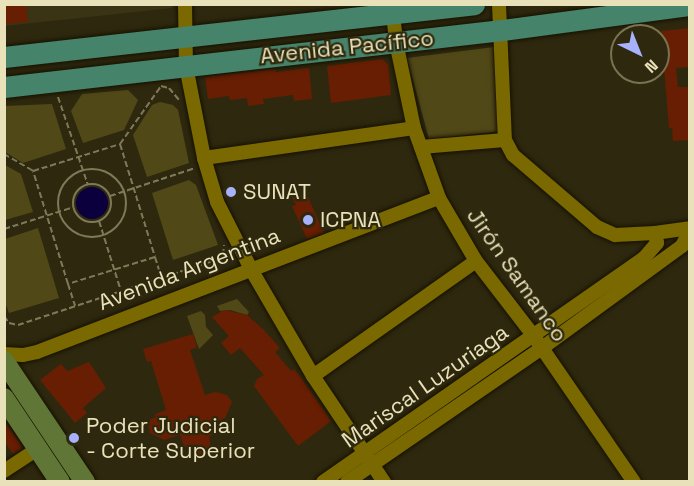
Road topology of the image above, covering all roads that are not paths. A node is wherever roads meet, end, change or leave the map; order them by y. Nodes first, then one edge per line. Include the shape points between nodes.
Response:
1 (185, 4) edge
2 (474, 4) edge
3 (499, 4) edge
4 (690, 5) edge
5 (392, 9) edge
6 (498, 30) junction
7 (185, 38) junction
8 (396, 42) junction
9 (4, 57) edge
10 (186, 66) junction
11 (4, 87) edge
12 (414, 128) junction
13 (505, 140) junction
14 (420, 147) junction
15 (200, 163) junction
16 (439, 198) junction
17 (690, 229) edge
18 (655, 233) junction
19 (686, 246) edge
20 (476, 261) junction
21 (252, 271) junction
22 (533, 335) junction
23 (542, 348) junction
24 (9, 362) edge
25 (313, 376) junction
26 (7, 405) edge
27 (39, 448) junction
28 (369, 459) junction
29 (4, 471) edge
30 (60, 482) edge
31 (85, 482) edge
32 (323, 482) edge
33 (346, 482) edge
34 (384, 482) edge
35 (634, 482) edge

1 - 7 street
2 - 5 main road, Avenida Pacífico
3 - 6 street
4 - 6 main road, Avenida Pacífico
5 - 7 main road, Avenida Pacífico
5 - 8 street, Jirón Samanco
6 - 8 main road, Avenida Pacífico
6 - 13 street
7 - 9 main road, Avenida Pacífico
7 - 10 street
8 - 10 main road, Avenida Pacífico
8 - 12 street, Jirón Samanco
10 - 11 main road, Avenida Pacífico
10 - 15 street
12 - 14 street, Jirón Samanco
12 - 15 street
13 - 14 street
13 - 18 street via 513,155 597,227 615,235
14 - 16 street, Jirón Samanco
15 - 21 street
16 - 20 street, Jirón Samanco
16 - 21 street, Avenida Argentina
17 - 18 street, Mariscal Luzuriaga
17 - 19 street, Mariscal Luzuriaga
18 - 22 street, Mariscal Luzuriaga via 657,243 644,258
19 - 23 street, Mariscal Luzuriaga
20 - 22 street, Jirón Samanco
20 - 25 street
21 - 24 street, Avenida Argentina
21 - 25 street
22 - 23 street, Jirón Samanco
22 - 28 street, Mariscal Luzuriaga
23 - 28 street, Mariscal Luzuriaga
23 - 35 street, Jirón Samanco
24 - 31 main road
25 - 28 street
26 - 27 main road
27 - 29 street
27 - 30 main road
28 - 32 street, Mariscal Luzuriaga
28 - 33 street, Mariscal Luzuriaga
28 - 34 street

